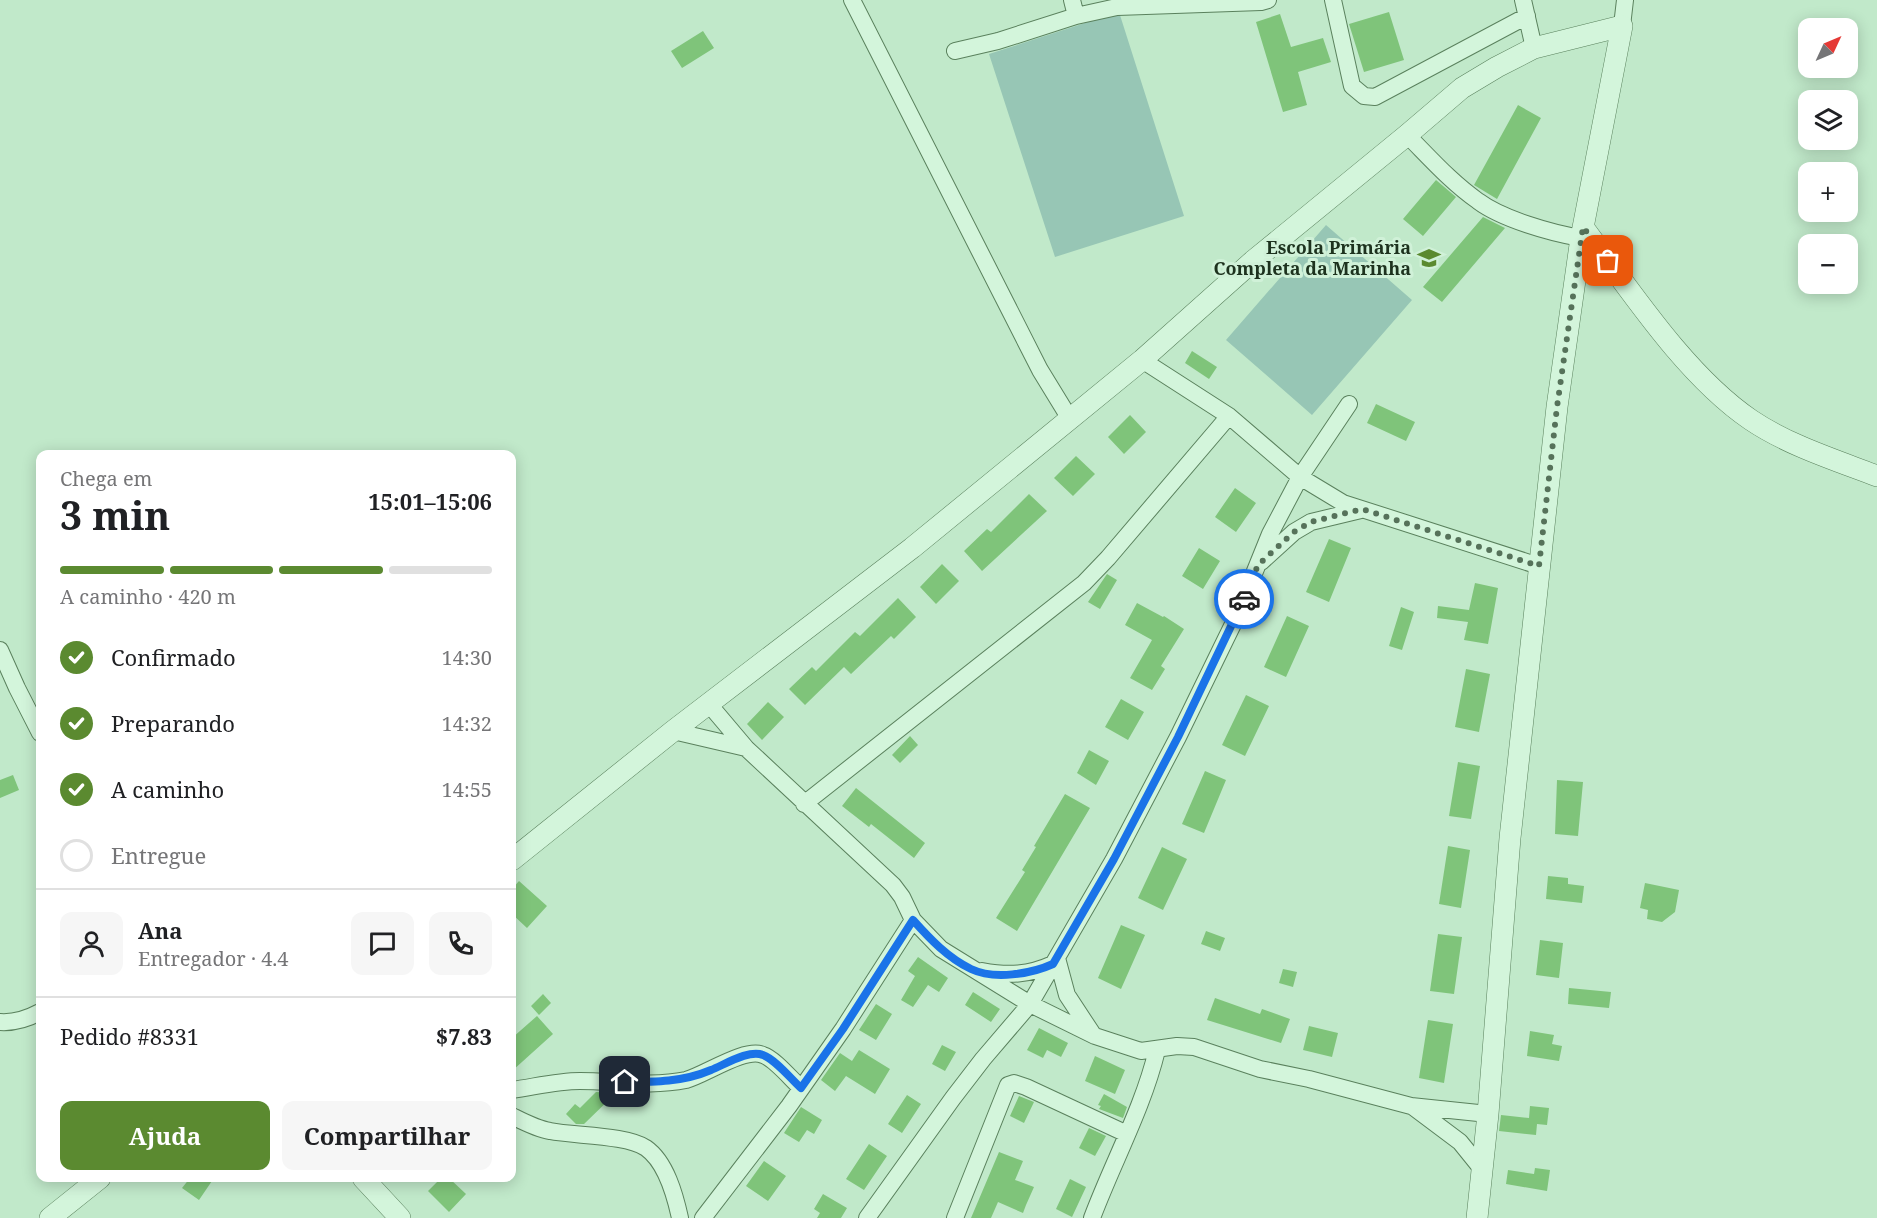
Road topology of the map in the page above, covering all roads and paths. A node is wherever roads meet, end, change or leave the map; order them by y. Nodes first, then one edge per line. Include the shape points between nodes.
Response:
1 (852, 0) edge
2 (1268, 0) edge
3 (1333, 0) edge
4 (1624, 0) edge
5 (1074, 8) edge
6 (1525, 8) edge
7 (1622, 26) junction
8 (1534, 48) junction
9 (955, 51) dead end
10 (1407, 135) junction
11 (1582, 232) junction
12 (1142, 360) junction
13 (1349, 404) dead end
14 (1229, 416) junction
15 (1070, 419) junction
16 (1877, 476) edge
17 (1300, 477) junction
18 (1362, 509) junction
19 (1258, 565) junction
20 (1539, 566) junction
21 (0, 650) edge
22 (708, 704) junction
23 (36, 726) edge
24 (673, 731) junction
25 (746, 748) junction
26 (804, 804) junction
27 (516, 857) edge
28 (913, 920) junction
29 (1055, 961) junction
30 (972, 969) junction
31 (1030, 1004) junction
32 (36, 1014) edge
33 (0, 1022) edge
34 (1095, 1036) junction
35 (1157, 1050) junction
36 (801, 1088) junction
37 (516, 1089) edge
38 (1411, 1106) junction
39 (1488, 1114) junction
40 (516, 1118) edge
41 (1127, 1134) junction
42 (1481, 1168) junction
43 (95, 1182) edge
44 (367, 1182) edge
45 (50, 1218) edge
46 (400, 1218) edge
47 (680, 1218) edge
48 (703, 1218) edge
49 (867, 1218) edge
50 (955, 1218) edge
51 (1092, 1218) edge
52 (1477, 1218) edge

1 - 15 street via 1040,370
2 - 5 street
3 - 6 street via 1352,86 1364,96 1375,97
4 - 7 street
5 - 9 street via 998,42
6 - 8 street
7 - 8 street
7 - 11 street
8 - 10 street via 1462,88
10 - 11 street via 1480,203 1559,234
10 - 12 street via 1253,261
11 - 16 street via 1660,330 1725,400 1776,434
11 - 20 street
12 - 14 street
12 - 15 street
13 - 17 street
14 - 17 street
14 - 26 street via 1096,571
15 - 22 street via 912,548
17 - 18 street via 1342,503
17 - 19 street
18 - 19 street via 1311,522
18 - 20 street
19 - 29 street via 1178,737
20 - 39 street via 1510,838
21 - 23 street
22 - 24 street
22 - 25 street
24 - 25 street
24 - 27 street
25 - 26 street
26 - 28 street via 893,885
28 - 30 street via 941,949
28 - 36 street
29 - 30 street via 1024,974
29 - 31 street
29 - 34 street via 1067,995
30 - 31 street
31 - 34 street
31 - 49 street via 953,1098
32 - 33 street via 13,1023
34 - 35 street via 1141,1051
35 - 38 street via 1194,1047 1260,1069
35 - 41 street
36 - 37 street via 763,1054 753,1054 686,1080 578,1081
36 - 48 street
38 - 39 street
38 - 42 street via 1460,1142
39 - 42 street
40 - 47 street via 550,1131 645,1147 662,1169
41 - 50 street via 1026,1087 1008,1085
41 - 51 street
42 - 52 street
43 - 45 street
44 - 46 street

